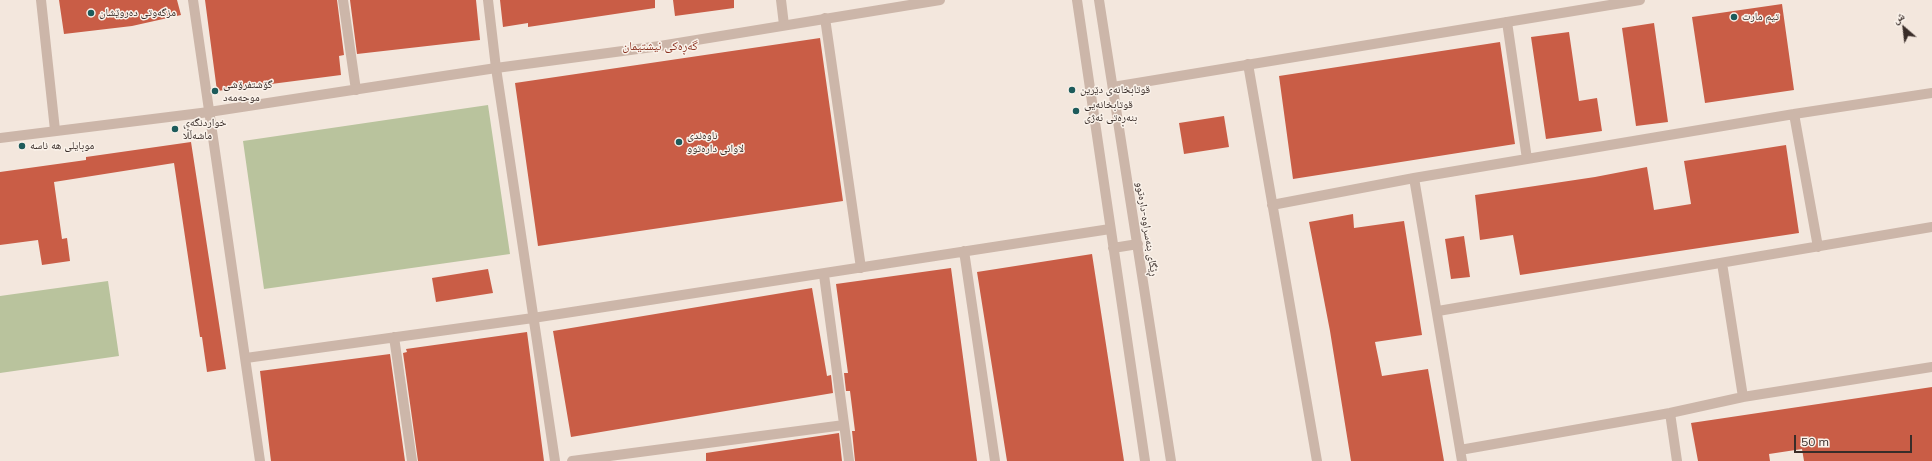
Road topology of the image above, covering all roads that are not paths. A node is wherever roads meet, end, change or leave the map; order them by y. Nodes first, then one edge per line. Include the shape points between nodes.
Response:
1 (41, 0) edge
2 (193, 0) edge
3 (343, 0) edge
4 (488, 0) edge
5 (781, 0) edge
6 (940, 0) edge
7 (1077, 0) edge
8 (1099, 0) edge
9 (1640, 0) edge
10 (926, 1) edge
11 (825, 18) junction
12 (1507, 22) junction
13 (784, 25) junction
14 (1248, 64) junction
15 (496, 68) junction
16 (1113, 87) junction
17 (356, 90) junction
18 (1932, 93) edge
19 (209, 112) junction
20 (1794, 114) junction
21 (55, 130) junction
22 (0, 138) edge
23 (1527, 159) junction
24 (1414, 178) junction
25 (1272, 205) junction
26 (1932, 227) edge
27 (1110, 229) junction
28 (1138, 244) junction
29 (1818, 247) junction
30 (1113, 248) junction
31 (964, 251) junction
32 (1722, 263) junction
33 (861, 268) junction
34 (824, 275) junction
35 (1438, 311) junction
36 (533, 318) junction
37 (394, 337) junction
38 (246, 358) junction
39 (1932, 367) edge
40 (1743, 397) junction
41 (1670, 413) junction
42 (844, 425) junction
43 (1460, 450) junction
44 (260, 461) edge
45 (412, 461) edge
46 (555, 461) edge
47 (572, 461) edge
48 (849, 461) edge
49 (995, 461) edge
50 (1145, 461) edge
51 (1172, 461) edge
52 (1317, 461) edge
53 (1462, 461) edge
54 (1677, 461) edge

1 - 21 street
2 - 19 street
3 - 17 street
4 - 15 street
5 - 13 street
6 - 10 street
7 - 27 street
8 - 16 street, ڕێگای بنەسراوە-دارەتوو
9 - 12 street
10 - 11 street
11 - 13 street
11 - 33 street
12 - 14 street
12 - 23 street
13 - 15 street via 660,46
14 - 16 street
14 - 25 street
15 - 17 street
15 - 36 street
16 - 28 street, ڕێگای بنەسراوە-دارەتوو
17 - 19 street
18 - 20 street
19 - 21 street
19 - 38 street
20 - 23 street
20 - 29 street
21 - 22 street
23 - 24 street
24 - 25 street
24 - 35 street
25 - 52 street
26 - 29 street
27 - 30 street
27 - 31 street
28 - 30 street
28 - 51 street, ڕێگای بنەسراوە-دارەتوو
29 - 32 street
30 - 50 street
31 - 33 street
31 - 49 street
32 - 35 street
32 - 40 street
33 - 34 street
34 - 36 street
34 - 42 street
35 - 43 street
36 - 37 street
36 - 46 street
37 - 38 street
37 - 45 street
38 - 44 street
39 - 40 street
40 - 41 street
41 - 43 street
41 - 54 street
42 - 47 street
42 - 48 street
43 - 53 street

